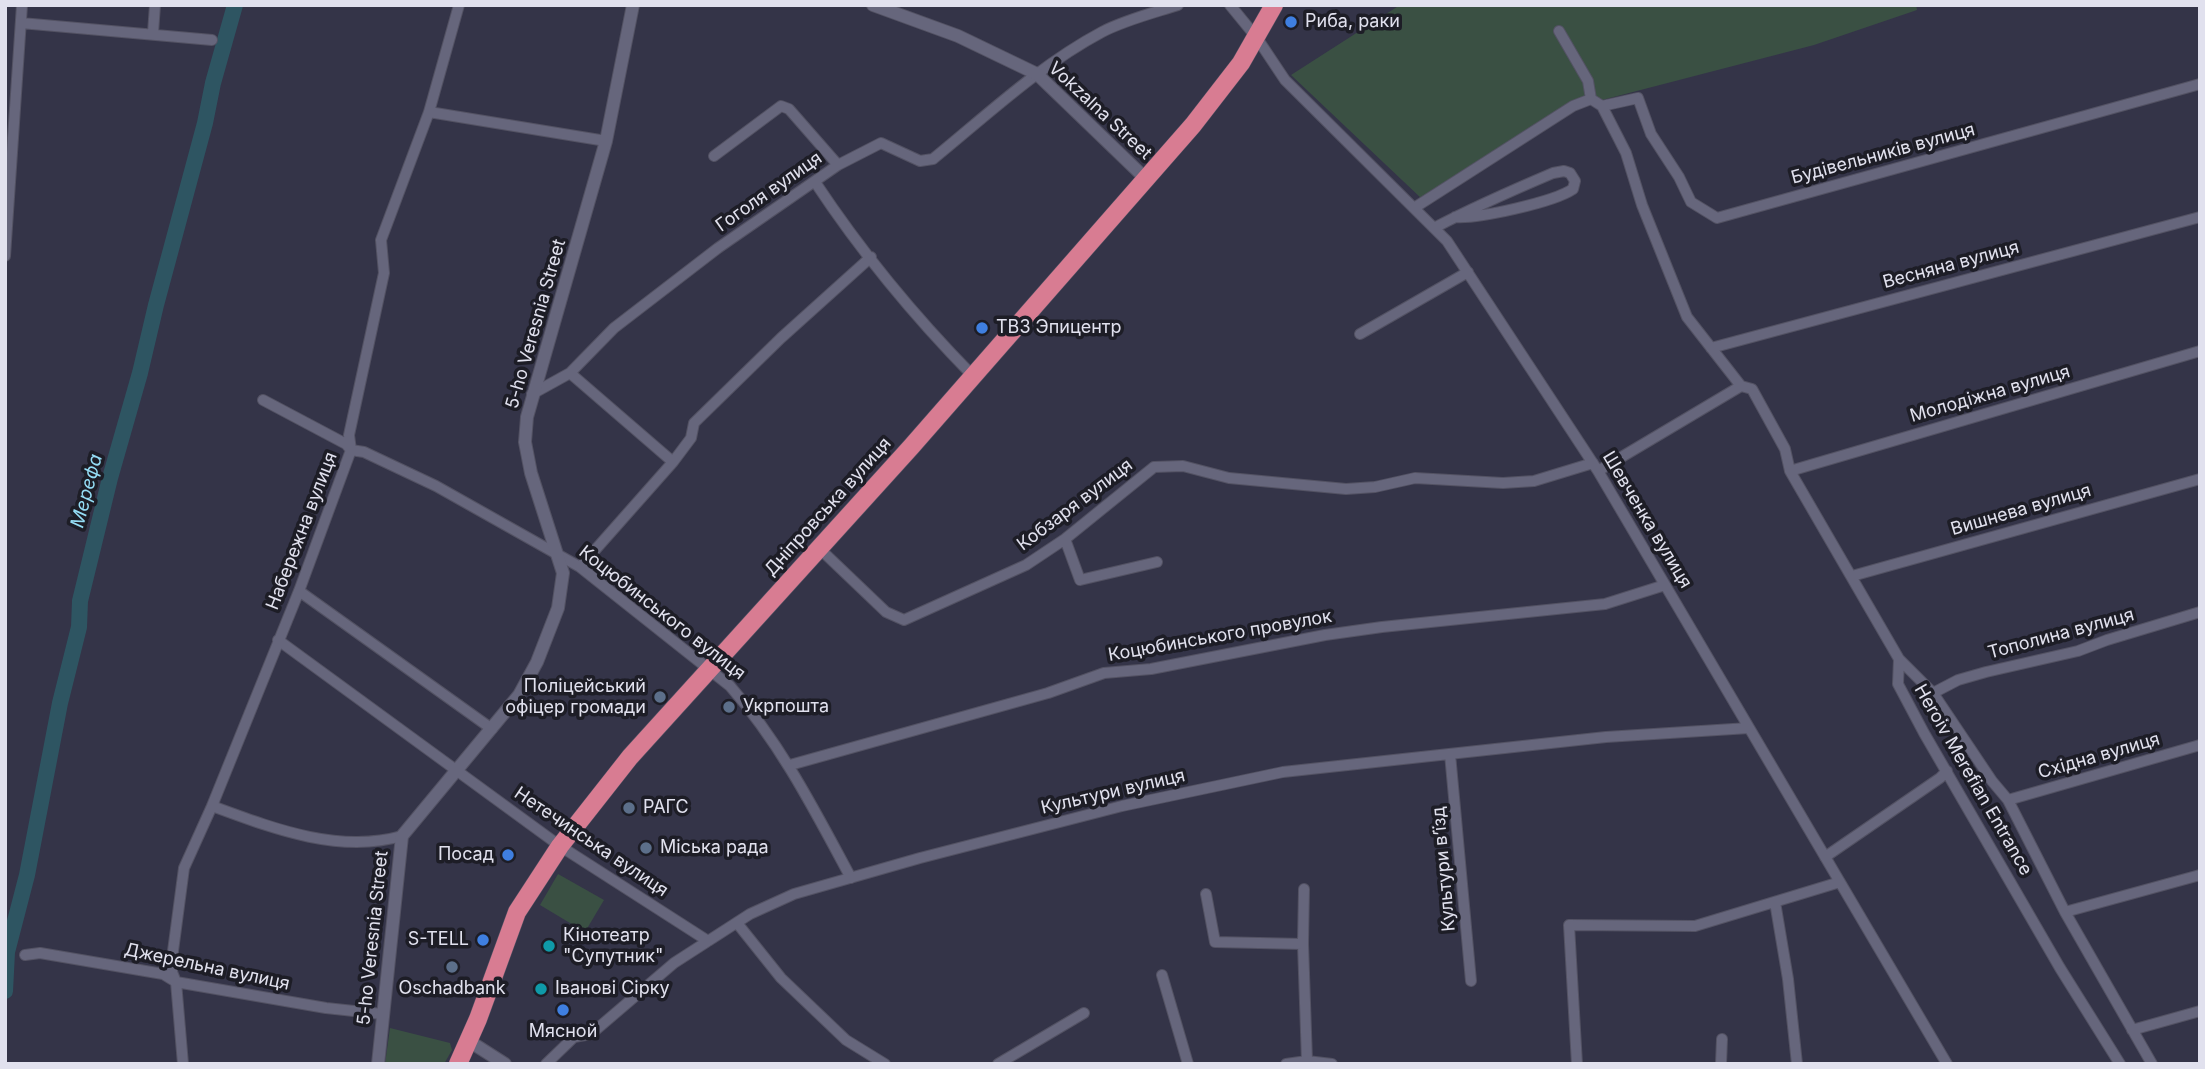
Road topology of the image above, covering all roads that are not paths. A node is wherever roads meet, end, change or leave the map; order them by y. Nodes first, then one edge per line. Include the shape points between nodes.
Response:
1 (22, 5) edge
2 (155, 5) edge
3 (459, 5) edge
4 (633, 5) edge
5 (873, 5) edge
6 (1178, 5) edge
7 (1230, 5) edge
8 (1274, 5) edge
9 (21, 23) junction
10 (1559, 31) dead end
11 (153, 33) junction
12 (1257, 38) junction
13 (212, 40) dead end
14 (1037, 74) junction
15 (2200, 85) edge
16 (1591, 99) junction
17 (1602, 106) junction
18 (429, 112) junction
19 (606, 141) junction
20 (714, 156) dead end
21 (838, 164) junction
22 (1147, 180) junction
23 (815, 182) junction
24 (8, 184) edge
25 (1414, 208) junction
26 (1455, 217) junction
27 (2200, 217) edge
28 (1434, 228) junction
29 (5, 256) edge
30 (871, 257) junction
31 (1468, 272) junction
32 (1360, 334) dead end
33 (1710, 348) junction
34 (2200, 351) edge
35 (570, 373) junction
36 (973, 376) junction
37 (1741, 386) junction
38 (532, 394) junction
39 (263, 400) dead end
40 (351, 450) junction
41 (673, 462) junction
42 (1595, 467) junction
43 (1790, 471) junction
44 (2200, 479) edge
45 (1065, 539) junction
46 (819, 548) junction
47 (557, 553) junction
48 (1157, 562) dead end
49 (580, 567) junction
50 (1852, 576) junction
51 (1665, 585) junction
52 (299, 592) junction
53 (2200, 612) edge
54 (278, 640) junction
55 (1899, 659) junction
56 (709, 670) junction
57 (1933, 693) junction
58 (1749, 728) junction
59 (492, 729) junction
60 (2200, 745) edge
61 (1450, 754) junction
62 (790, 765) junction
63 (456, 770) junction
64 (1947, 771) junction
65 (2008, 800) junction
66 (212, 806) junction
67 (402, 836) junction
68 (561, 846) junction
69 (1825, 857) junction
70 (2200, 875) edge
71 (851, 878) junction
72 (1840, 882) junction
73 (1304, 889) dead end
74 (1206, 894) dead end
75 (1775, 902) junction
76 (2065, 912) junction
77 (737, 923) junction
78 (708, 942) junction
79 (1303, 944) junction
80 (25, 955) dead end
81 (1162, 975) dead end
82 (1471, 981) dead end
83 (176, 982) junction
84 (2200, 1011) edge
85 (1084, 1013) dead end
86 (382, 1014) junction
87 (2132, 1030) junction
88 (1722, 1038) dead end
89 (469, 1041) junction
90 (1307, 1061) junction
91 (183, 1064) edge
92 (378, 1064) edge
93 (458, 1064) edge
94 (505, 1064) edge
95 (546, 1064) edge
96 (885, 1064) edge
97 (998, 1064) edge
98 (1188, 1064) edge
99 (1286, 1064) edge
100 (1332, 1064) edge
101 (1577, 1064) edge
102 (1721, 1064) edge
103 (1797, 1064) edge
104 (1947, 1064) edge
105 (2120, 1064) edge
106 (2152, 1064) edge

1 - 9 street
2 - 11 street
3 - 18 street, Набережна вулиця
4 - 19 street, 5-ho Veresnia Street
5 - 14 street, Vokzalna Street via 958,36
6 - 14 street via 1102,32
7 - 12 street, Шевченка вулиця
8 - 12 highway, Дніпровська вулиця
9 - 11 street
9 - 24 street
10 - 16 street via 1588,81
11 - 13 street
12 - 22 highway, Дніпровська вулиця
12 - 25 street, Шевченка вулиця via 1285,80
14 - 21 street, Гоголя вулиця via 933,159 920,161 881,143
14 - 22 street, Vokzalna Street
15 - 17 street, Будівельників вулиця via 1717,218 1691,202 1651,135 1638,98
16 - 17 street
16 - 25 street
17 - 33 street, Heroiv Merefian Entrance via 1626,153 1687,317
18 - 19 street
18 - 40 street, Набережна вулиця via 381,240 384,273 349,435
19 - 38 street, 5-ho Veresnia Street
20 - 21 street via 781,106 789,109
21 - 23 street, Гоголя вулиця
22 - 36 highway, Дніпровська вулиця
23 - 30 street
23 - 35 street, Гоголя вулиця via 718,248 614,328
24 - 29 street
25 - 28 street, Шевченка вулиця
26 - 26 street via 1553,173 1570,173 1575,181 1573,189 1546,200 1488,215
26 - 28 street
27 - 33 street, Весняна вулиця
28 - 31 street, Шевченка вулиця
30 - 36 street
30 - 41 street via 694,423 691,438
31 - 32 street
31 - 42 street, Шевченка вулиця
33 - 37 street, Heroiv Merefian Entrance
34 - 43 street, Молодіжна вулиця
35 - 38 street, Гоголя вулиця
35 - 41 street
36 - 46 highway, Дніпровська вулиця
37 - 42 street, Кобзаря вулиця
37 - 43 street, Heroiv Merefian Entrance via 1752,389 1785,449
38 - 47 street, 5-ho Veresnia Street via 525,442
39 - 40 street, Коцюбинського вулиця
40 - 47 street, Коцюбинського вулиця via 436,486
40 - 52 street, Набережна вулиця
41 - 49 street
42 - 45 street, Кобзаря вулиця via 1534,481 1415,478 1346,489 1229,478 1183,466 1154,467
42 - 51 street, Шевченка вулиця
43 - 50 street, Heroiv Merefian Entrance
44 - 50 street, Вишнева вулиця
45 - 46 street, Кобзаря вулиця via 1026,565 904,620 886,612
45 - 48 street via 1080,580
46 - 56 highway, Дніпровська вулиця
47 - 49 street, Коцюбинського вулиця
47 - 59 street, 5-ho Veresnia Street via 563,573 558,608 537,662
49 - 56 street, Коцюбинського вулиця
50 - 55 street, Heroiv Merefian Entrance
51 - 58 street, Шевченка вулиця
51 - 62 street, Коцюбинського провулок via 1605,604 1382,627 1151,669 1104,673
52 - 54 street, Набережна вулиця
52 - 59 street
53 - 57 street, Тополина вулиця via 2078,651 1968,678
54 - 63 street
54 - 66 street, Набережна вулиця
55 - 57 street
55 - 64 street, Heroiv Merefian Entrance via 1898,684
56 - 62 street, Коцюбинського вулиця via 751,709
56 - 68 highway, Дніпровська вулиця via 630,757
57 - 65 street
58 - 61 street, Культури вулиця
58 - 69 street, Шевченка вулиця
59 - 63 street, 5-ho Veresnia Street
60 - 65 street, Східна вулиця
61 - 71 street, Культури вулиця via 1283,772 1122,806
61 - 82 street, Культури в’їзд
62 - 71 street, Коцюбинського вулиця
63 - 67 street, 5-ho Veresnia Street
63 - 68 street, Нетечинська вулиця
64 - 69 street
64 - 105 street, Heroiv Merefian Entrance
65 - 76 street
66 - 67 street via 309,838 380,842
66 - 83 street, Набережна вулиця via 184,869 173,950
67 - 86 street, 5-ho Veresnia Street
68 - 78 street, Нетечинська вулиця
68 - 89 highway, Дніпровська вулиця via 517,912
69 - 72 street, Шевченка вулиця
70 - 76 street
71 - 77 street, Культури вулиця via 794,894
72 - 75 street
72 - 104 street, Шевченка вулиця
73 - 79 street
74 - 79 street via 1215,943
75 - 101 street via 1695,926 1569,925
75 - 103 street
76 - 87 street
77 - 78 street, Культури вулиця
77 - 96 street via 781,978 827,1022
78 - 95 street, Культури вулиця via 674,963 591,1034 574,1037
79 - 90 street
80 - 83 street, Джерельна вулиця via 40,953 163,974
81 - 98 street
83 - 86 street, Джерельна вулиця
83 - 91 street, Набережна вулиця
84 - 87 street
85 - 97 street
86 - 92 street, 5-ho Veresnia Street
87 - 106 street
88 - 102 street
89 - 93 highway, Дніпровська вулиця
89 - 94 street
90 - 99 street
90 - 100 street

